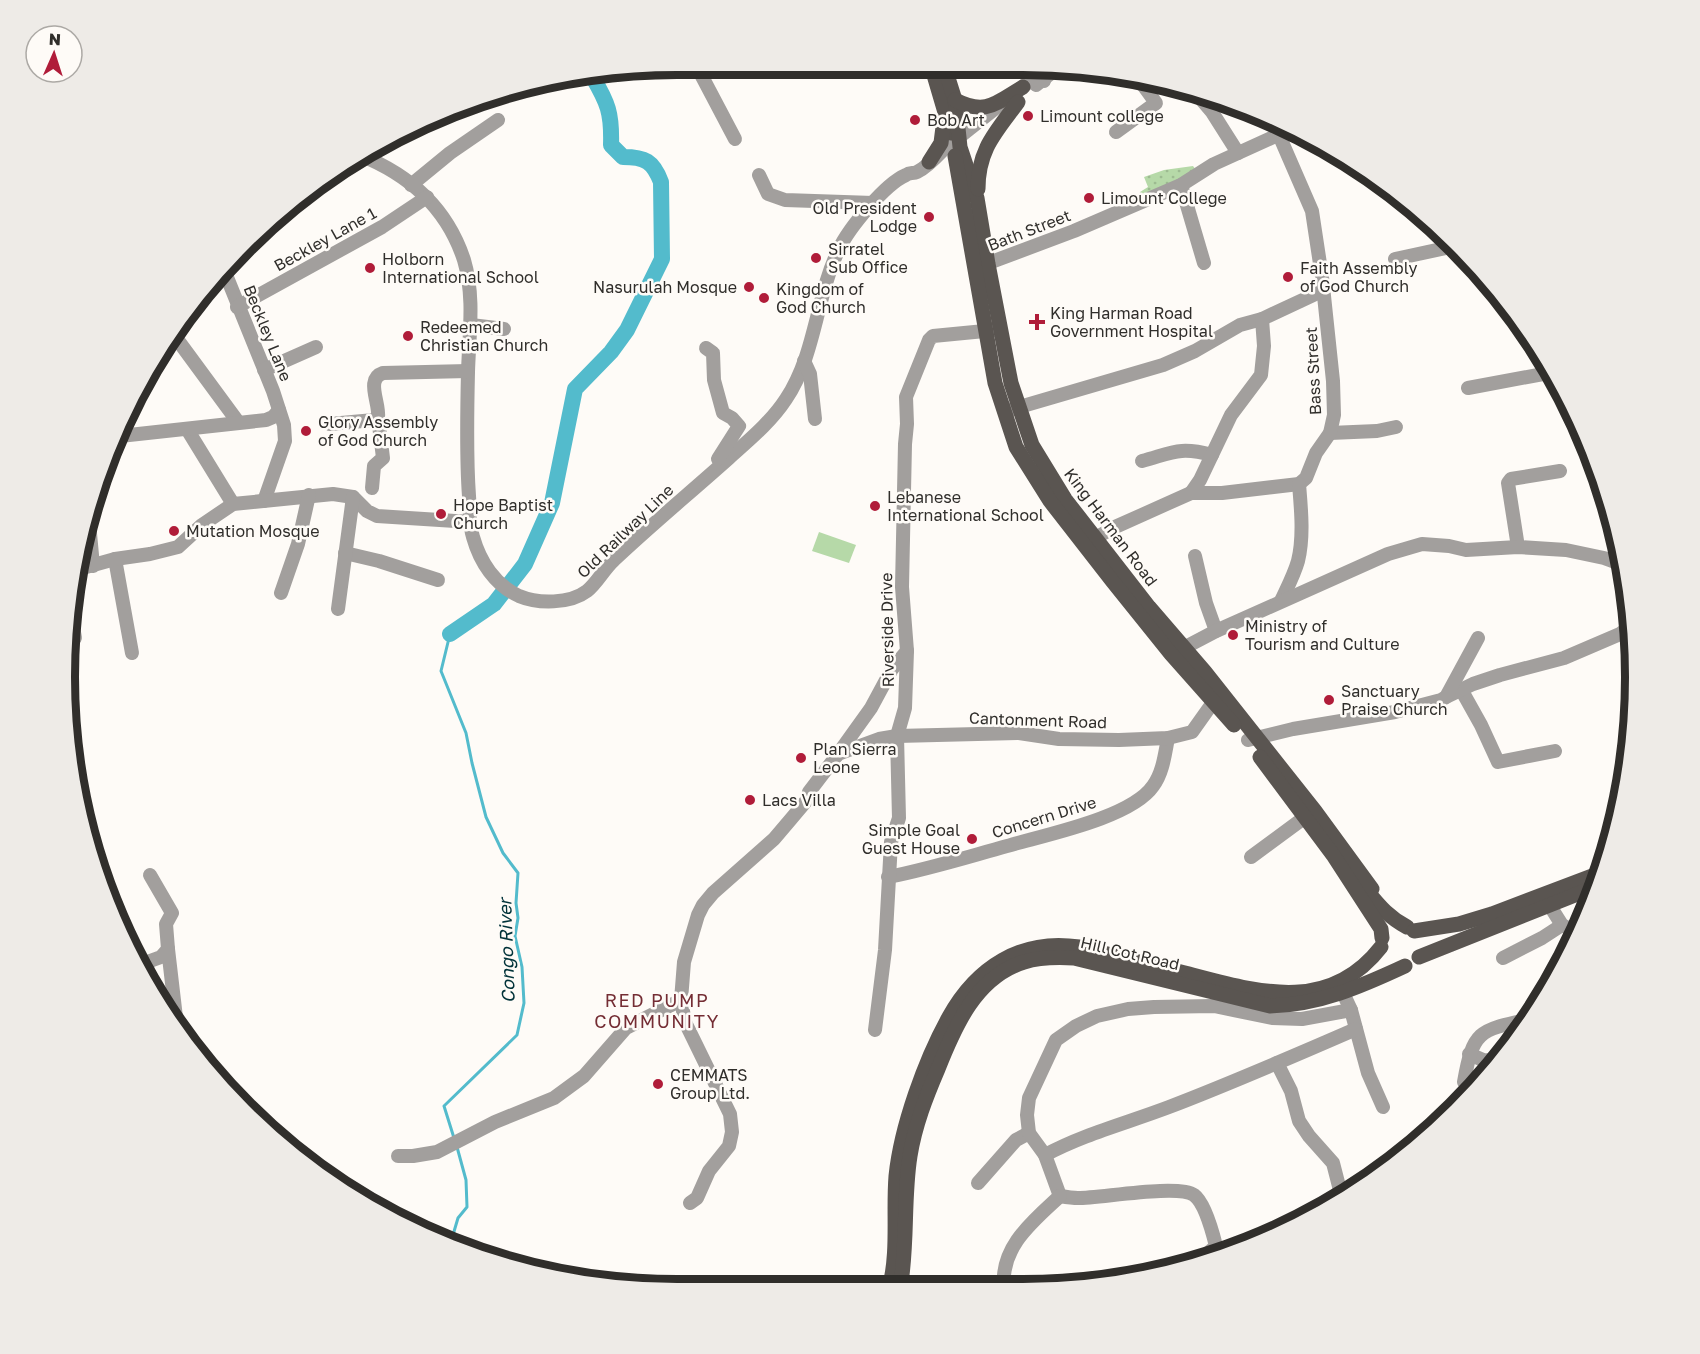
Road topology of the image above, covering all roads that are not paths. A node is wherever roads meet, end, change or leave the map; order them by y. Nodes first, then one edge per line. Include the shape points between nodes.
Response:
1 (702, 75) edge
2 (936, 75) edge
3 (945, 75) edge
4 (1050, 76) edge
5 (1145, 88) edge
6 (1020, 95) junction
7 (1205, 103) edge
8 (949, 104) junction
9 (498, 120) dead end
10 (1116, 132) dead end
11 (1281, 134) edge
12 (1286, 136) edge
13 (735, 139) dead end
14 (956, 144) junction
15 (1238, 153) junction
16 (370, 160) edge
17 (930, 164) junction
18 (759, 175) dead end
19 (411, 185) junction
20 (1181, 185) junction
21 (961, 195) junction
22 (427, 197) junction
23 (977, 198) junction
24 (873, 203) junction
25 (1446, 248) edge
26 (1395, 259) dead end
27 (1204, 264) dead end
28 (981, 266) junction
29 (227, 277) edge
30 (1322, 291) junction
31 (237, 307) junction
32 (1262, 319) junction
33 (471, 325) junction
34 (504, 329) dead end
35 (993, 330) junction
36 (178, 340) edge
37 (316, 347) dead end
38 (706, 348) dead end
39 (804, 361) junction
40 (264, 370) junction
41 (468, 371) junction
42 (1543, 374) edge
43 (1468, 388) dead end
44 (1011, 409) junction
45 (279, 410) junction
46 (378, 417) junction
47 (815, 419) dead end
48 (238, 422) junction
49 (330, 424) dead end
50 (1396, 427) dead end
51 (187, 429) junction
52 (1330, 433) junction
53 (126, 435) edge
54 (1212, 456) junction
55 (1142, 460) dead end
56 (1560, 471) dead end
57 (708, 477) junction
58 (1299, 484) junction
59 (372, 488) dead end
60 (1191, 493) junction
61 (309, 495) junction
62 (353, 497) junction
63 (264, 501) junction
64 (233, 504) junction
65 (471, 522) junction
66 (1090, 541) junction
67 (91, 543) edge
68 (1518, 547) junction
69 (345, 553) junction
70 (1195, 556) dead end
71 (115, 559) junction
72 (1613, 561) edge
73 (93, 566) junction
74 (86, 568) edge
75 (438, 580) dead end
76 (281, 592) dead end
77 (1281, 602) junction
78 (338, 609) dead end
79 (1216, 631) junction
80 (1623, 632) edge
81 (1478, 638) dead end
82 (907, 651) junction
83 (1178, 652) junction
84 (132, 653) dead end
85 (1462, 691) junction
86 (1217, 697) junction
87 (1446, 698) junction
88 (897, 736) junction
89 (1168, 738) junction
90 (1252, 739) junction
91 (1554, 751) dead end
92 (838, 754) junction
93 (1310, 814) junction
94 (1251, 857) dead end
95 (150, 875) dead end
96 (1591, 876) edge
97 (888, 877) junction
98 (1585, 891) edge
99 (1550, 906) junction
100 (1563, 925) junction
101 (1569, 928) edge
102 (1410, 929) junction
103 (1381, 942) junction
104 (168, 949) junction
105 (1419, 957) junction
106 (1503, 958) dead end
107 (148, 964) edge
108 (1405, 966) junction
109 (1343, 993) junction
110 (681, 1000) junction
111 (175, 1009) edge
112 (1351, 1010) junction
113 (1516, 1023) edge
114 (1356, 1029) junction
115 (875, 1030) dead end
116 (1469, 1054) junction
117 (1487, 1060) edge
118 (1277, 1063) junction
119 (1464, 1082) dead end
120 (1383, 1107) dead end
121 (1029, 1133) junction
122 (1045, 1155) junction
123 (398, 1156) dead end
124 (978, 1184) dead end
125 (1340, 1189) edge
126 (1060, 1196) junction
127 (690, 1203) dead end
128 (1214, 1248) edge
129 (891, 1279) edge
130 (901, 1279) edge
131 (1003, 1279) edge

1 - 13 street
2 - 8 main road, King Harman Road
3 - 8 main road, King Harman Road
4 - 6 street, Old Railway Line via 1044,81 1034,79
5 - 10 street via 1156,103
6 - 8 main road via 984,108
6 - 14 street, Old Railway Line
6 - 23 main road via 983,152
7 - 15 street
8 - 14 main road, King Harman Road
8 - 17 main road via 943,137
9 - 19 street
11 - 15 street, Bath Street
12 - 30 street, Bass Street via 1312,211
14 - 17 street, Old Railway Line
14 - 21 main road, King Harman Road
14 - 23 main road, King Harman Road
15 - 20 street, Bath Street
16 - 19 street, Old Railway Line
17 - 21 main road via 949,169
17 - 24 street, Old Railway Line via 906,175
18 - 24 street via 768,194 786,200
19 - 22 street, Old Railway Line
20 - 27 street
20 - 28 street, Bath Street
21 - 28 main road, King Harman Road
22 - 31 street, Beckley Lane 1 via 382,227
22 - 33 street, Old Railway Line via 444,218 463,259 469,279
23 - 28 main road, King Harman Road
24 - 39 street, Old Railway Line via 839,249
25 - 26 street
28 - 35 main road, King Harman Road
29 - 31 street, Beckley Lane
30 - 32 street
30 - 52 street, Bass Street via 1333,381
31 - 40 street, Beckley Lane
32 - 44 street via 1240,325 1163,365
32 - 54 street via 1261,375 1231,415
33 - 34 street
33 - 41 street, Old Railway Line
35 - 44 main road, King Harman Road via 995,383
35 - 82 street, Riverside Drive via 933,336 906,397 902,587
36 - 48 street
37 - 40 street
38 - 57 street via 713,352 714,380 723,413 739,426
39 - 47 street via 810,374
39 - 57 street, Old Railway Line via 788,398
40 - 45 street, Beckley Lane
41 - 46 street via 377,375 374,381
41 - 65 street, Old Railway Line
42 - 43 street
44 - 66 main road, King Harman Road via 1016,447 1050,501
45 - 48 street via 266,420
45 - 63 street, Beckley Lane via 285,425 285,441
46 - 49 street
46 - 59 street via 383,458 374,466
48 - 51 street
50 - 52 street
51 - 53 street
51 - 64 street
52 - 58 street, Bass Street
54 - 55 street via 1177,450
54 - 60 street
56 - 68 street via 1511,479 1508,483
57 - 65 street, Old Railway Line via 607,566 588,590 570,600 535,600 497,583 478,551
58 - 60 street
58 - 77 street via 1300,553
60 - 66 street
61 - 62 street
61 - 63 street
61 - 76 street via 298,544
62 - 65 street via 367,512 378,516
62 - 69 street
63 - 64 street
64 - 71 street via 178,547
66 - 83 main road, King Harman Road
67 - 73 street
68 - 72 street via 1566,550
68 - 77 street via 1466,550 1422,544 1398,550
69 - 75 street
69 - 78 street
70 - 79 street
71 - 73 street
71 - 84 street
73 - 74 street
77 - 79 street
79 - 83 street
80 - 85 street via 1564,658 1500,675
81 - 87 street
82 - 88 street, Riverside Drive via 905,708
82 - 92 street
83 - 86 main road, King Harman Road
85 - 87 street
85 - 91 street via 1498,762
86 - 89 street, Cantonment Road via 1192,732
86 - 90 main road, King Harman Road
87 - 90 street via 1395,712
88 - 89 street, Cantonment Road via 1019,733 1059,739
88 - 92 street, Cantonment Road
88 - 97 street, Riverside Drive via 899,818 891,842
89 - 97 street, Concern Drive via 1153,786 1119,810 924,870
90 - 93 main road, King Harman Road
92 - 110 street via 774,839 703,905 686,954
93 - 94 street
93 - 102 main road, King Harman Road via 1372,889 1368,892 1380,908
93 - 103 main road, King Harman Road via 1381,929
95 - 104 street via 172,913 166,924
96 - 102 main road via 1459,924
97 - 115 street, Riverside Drive via 885,950
98 - 99 main road
99 - 100 street
99 - 105 main road
100 - 101 street
100 - 106 street
102 - 103 main road via 1390,930
102 - 105 main road via 1419,940
103 - 108 main road via 1384,958
103 - 129 main road, Hill Cot Road via 1371,960 1338,981 1293,994 1233,986 1078,947 1026,950 998,962 979,976 948,1018 914,1098 896,1176
104 - 107 street
104 - 111 street
105 - 108 main road
108 - 109 main road, Hill Cot Road
109 - 112 street
109 - 130 main road, Hill Cot Road via 1293,1005 1270,1006 1074,958 1049,957 1004,971 968,1005 922,1108 910,1155
110 - 123 street via 626,1028 584,1076 554,1098 437,1152
110 - 127 street via 686,1022 732,1124 729,1146
112 - 114 street
112 - 121 street via 1302,1019 1272,1018 1215,1006 1128,1009 1097,1016 1056,1040 1029,1098
113 - 116 street via 1478,1036
114 - 118 street
114 - 120 street via 1368,1073
116 - 117 street
116 - 119 street
118 - 122 street via 1097,1131
118 - 125 street via 1291,1091 1299,1121 1333,1163
121 - 122 street
121 - 124 street via 1016,1140
122 - 126 street
126 - 128 street via 1172,1191 1193,1194 1213,1232
126 - 131 street via 1010,1249

